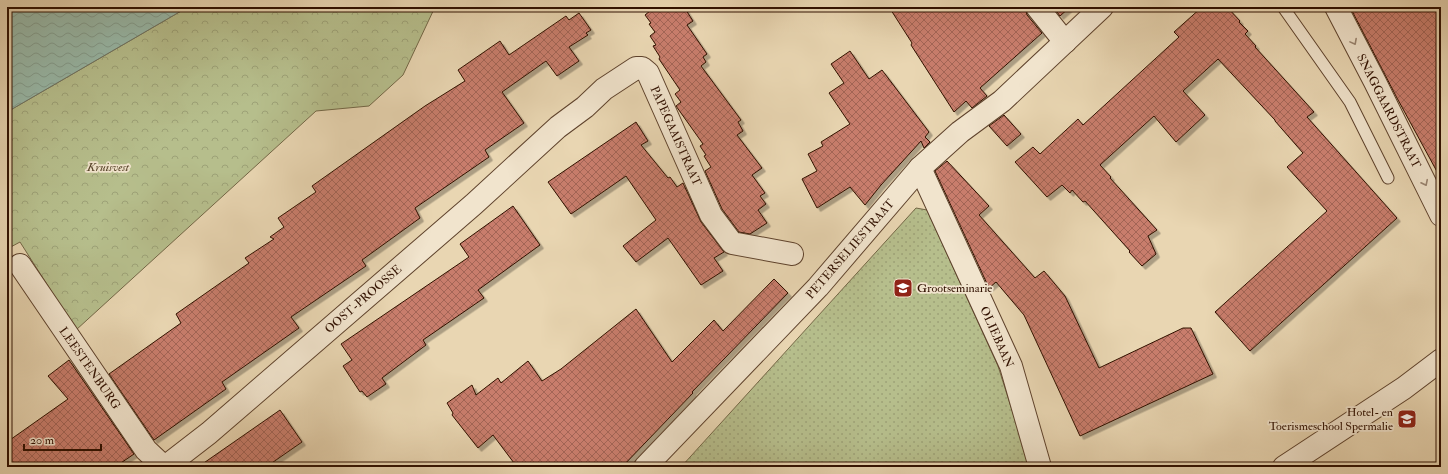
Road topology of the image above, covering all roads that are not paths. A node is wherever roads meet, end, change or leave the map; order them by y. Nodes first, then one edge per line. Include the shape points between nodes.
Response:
1 (1037, 7) edge
2 (1102, 7) edge
3 (1284, 7) edge
4 (1336, 7) edge
5 (1065, 42) junction
6 (558, 127) joint
7 (920, 168) junction
8 (1388, 178) dead end
9 (1441, 215) edge
10 (792, 254) dead end
11 (20, 265) dead end
12 (1441, 360) edge
13 (165, 467) edge
14 (645, 467) edge
15 (1040, 467) edge
16 (1284, 467) edge

1 - 5 street
2 - 5 street, PETERSELIESTRAAT
3 - 8 lane via 1350,102
4 -> 9 street, SNAGGAARDSTRAAT
5 - 7 street, PETERSELIESTRAAT via 1002,101 960,132
6 - 10 street, PAPEGAAISTRAAT via 604,90 636,68 642,68 648,73 711,215 732,243
6 - 13 street, OOST-PROOSSE via 462,214 209,433
7 - 14 street, PETERSELIESTRAAT via 818,287
7 - 15 street, OLIEBAAN via 1011,366
11 - 13 street, LEESTENBURG via 146,450
12 - 16 street via 1404,388

